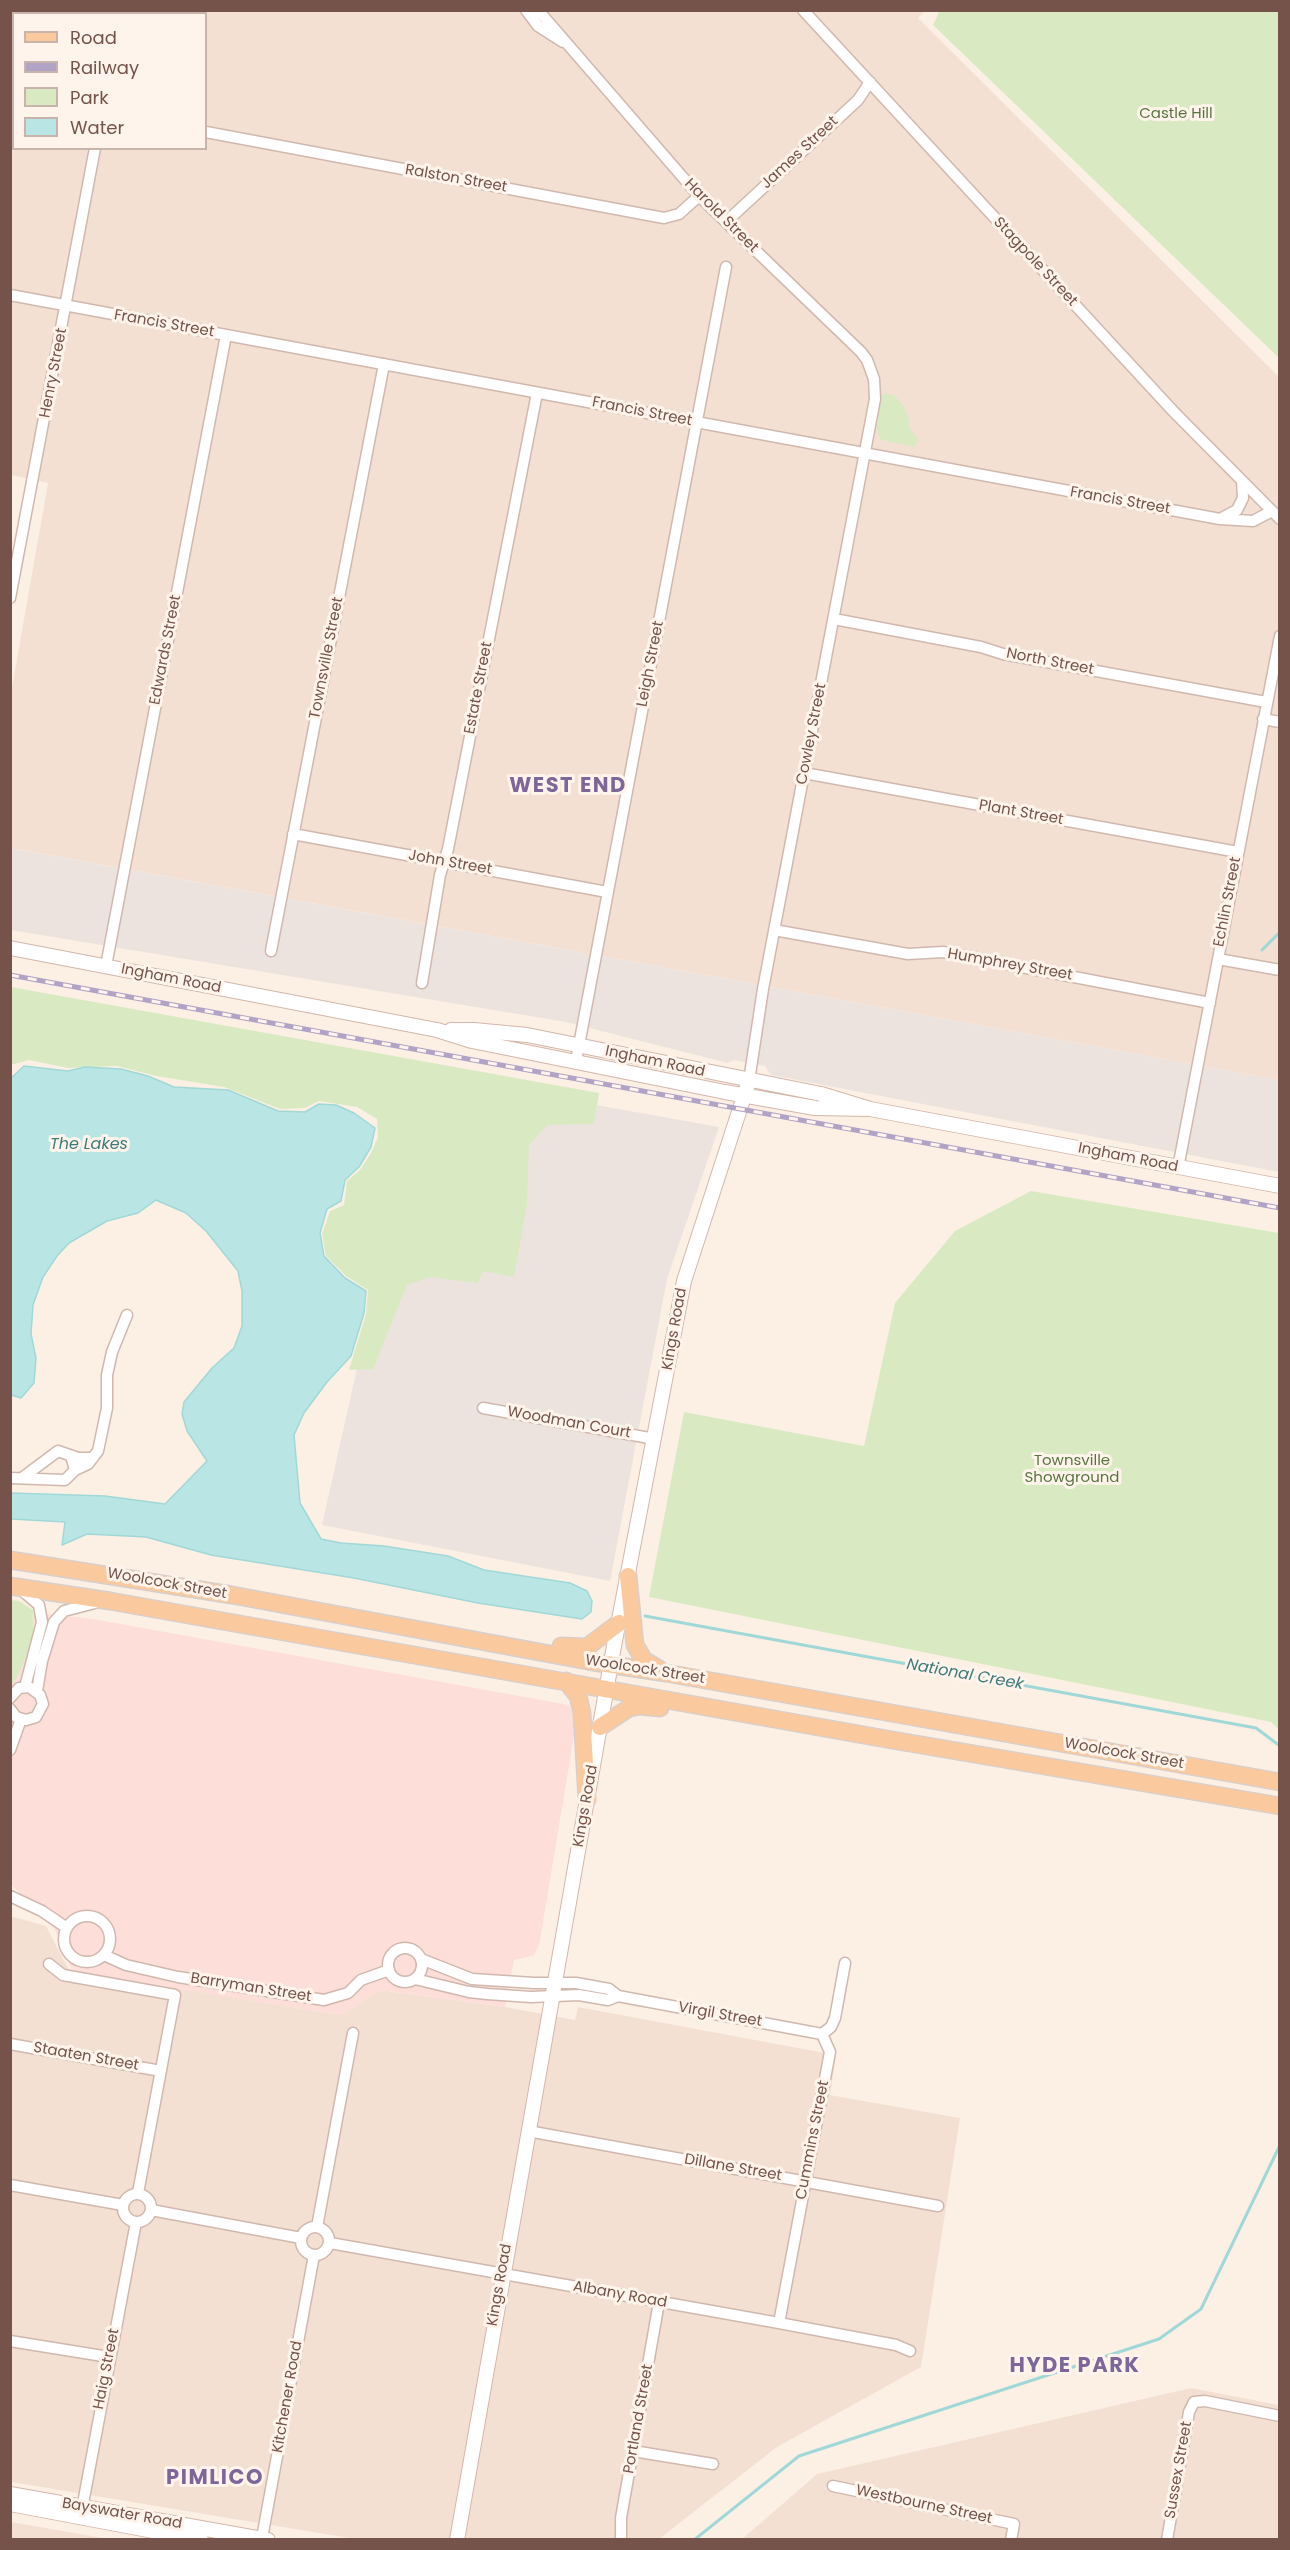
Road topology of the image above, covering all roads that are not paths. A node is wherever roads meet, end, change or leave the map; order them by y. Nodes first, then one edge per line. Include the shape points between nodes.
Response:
1 (526, 10) edge
2 (538, 10) edge
3 (803, 10) edge
4 (564, 42) junction
5 (870, 82) junction
6 (207, 132) edge
7 (95, 150) edge
8 (699, 196) junction
9 (727, 221) junction
10 (726, 267) dead end
11 (10, 296) edge
12 (66, 306) junction
13 (226, 335) junction
14 (384, 364) junction
15 (875, 387) joint
16 (537, 393) junction
17 (699, 423) junction
18 (865, 454) junction
19 (1242, 480) junction
20 (1276, 515) edge
21 (1220, 519) junction
22 (10, 598) edge
23 (834, 619) junction
24 (1280, 636) edge
25 (1266, 702) junction
26 (1263, 719) junction
27 (1280, 722) edge
28 (804, 773) junction
29 (293, 834) junction
30 (1238, 852) junction
31 (444, 862) junction
32 (607, 892) junction
33 (774, 930) junction
34 (10, 948) edge
35 (271, 951) dead end
36 (1218, 958) junction
37 (106, 966) junction
38 (1280, 970) edge
39 (422, 983) dead end
40 (1210, 1003) junction
41 (437, 1030) junction
42 (579, 1046) junction
43 (576, 1061) junction
44 (748, 1081) junction
45 (745, 1096) junction
46 (870, 1109) junction
47 (1178, 1168) junction
48 (1280, 1186) edge
49 (128, 1315) dead end
50 (483, 1408) dead end
51 (655, 1439) junction
52 (71, 1456) junction
53 (93, 1458) junction
54 (46, 1460) junction
55 (75, 1470) junction
56 (10, 1478) edge
57 (22, 1478) junction
58 (56, 1480) junction
59 (10, 1560) edge
60 (628, 1576) junction
61 (14, 1587) edge
62 (111, 1601) junction
63 (619, 1623) junction
64 (465, 1639) junction
65 (611, 1665) junction
66 (666, 1672) junction
67 (566, 1681) junction
68 (25, 1687) junction
69 (607, 1689) junction
70 (37, 1691) junction
71 (10, 1698) edge
72 (10, 1709) edge
73 (21, 1719) junction
74 (600, 1727) junction
75 (892, 1740) junction
76 (10, 1750) edge
77 (1280, 1782) edge
78 (587, 1800) junction
79 (1280, 1806) edge
80 (10, 1896) edge
81 (67, 1928) junction
82 (104, 1954) junction
83 (421, 1959) junction
84 (845, 1963) dead end
85 (49, 1964) dead end
86 (389, 1970) junction
87 (415, 1979) junction
88 (554, 1989) junction
89 (353, 2033) dead end
90 (822, 2034) junction
91 (10, 2044) edge
92 (161, 2071) junction
93 (528, 2131) junction
94 (805, 2181) junction
95 (10, 2185) edge
96 (138, 2193) junction
97 (123, 2205) junction
98 (938, 2206) dead end
99 (151, 2210) junction
100 (136, 2222) junction
101 (317, 2227) junction
102 (301, 2238) junction
103 (330, 2243) junction
104 (314, 2255) junction
105 (502, 2274) junction
106 (659, 2302) junction
107 (779, 2323) junction
108 (10, 2341) edge
109 (910, 2352) dead end
110 (110, 2357) junction
111 (1280, 2416) edge
112 (633, 2451) junction
113 (713, 2464) dead end
114 (833, 2486) dead end
115 (10, 2494) edge
116 (10, 2504) edge
117 (81, 2512) junction
118 (159, 2530) edge
119 (621, 2536) dead end
120 (265, 2539) edge
121 (201, 2540) edge
122 (457, 2540) edge
123 (1011, 2540) edge
124 (1167, 2540) edge

1 - 4 street, Harold Street via 538,26
2 - 4 street, Harold Street
3 - 5 street, Stagpole Street
4 - 8 street, Harold Street
5 - 9 street, James Street via 858,100
5 - 19 street, Stagpole Street via 1173,411
6 - 8 street, Ralston Street via 664,218 679,214
7 - 12 street, Henry Street
8 - 9 street, Harold Street
9 - 15 street, Harold Street via 861,352
10 - 17 street, Leigh Street
11 - 12 street, Francis Street
12 - 13 street, Francis Street
12 - 22 street, Henry Street
13 - 14 street, Francis Street
13 - 37 street, Edwards Street
14 - 16 street, Francis Street
14 - 29 street, Townsville Street
15 - 18 street, Cowley Street
16 - 17 street, Francis Street
16 - 31 street, Estate Street
17 - 18 street, Francis Street
17 - 32 street, Leigh Street
18 - 21 street, Francis Street
18 - 23 street, Cowley Street
19 - 20 street, Stagpole Street
19 - 21 street via 1243,498 1237,510
20 - 21 street, Francis Street via 1253,521
23 - 25 street, North Street
23 - 28 street, Cowley Street
24 - 25 street, Echlin Street
25 - 26 street, Echlin Street
26 - 27 street
26 - 30 street, Echlin Street
28 - 30 street, Plant Street
28 - 33 street, Cowley Street
29 - 31 street, John Street
29 - 35 street, Townsville Street
30 - 36 street, Echlin Street
31 - 32 street, John Street
31 - 39 street, Estate Street
32 - 42 street, Leigh Street
33 - 40 street, Humphrey Street via 908,954 943,952
33 - 44 street, Cowley Street
34 - 37 main road, Ingham Road
36 - 38 street
36 - 40 street, Echlin Street
37 - 41 main road, Ingham Road
40 - 47 street, Echlin Street
41 - 42 main road, Ingham Road via 507,1032
41 - 43 main road, Ingham Road via 472,1041
42 - 43 street, Leigh Street
42 - 44 main road, Ingham Road
43 - 45 main road, Ingham Road
44 - 45 main road, Kings Road
44 - 46 main road, Ingham Road via 821,1094
45 - 46 main road, Ingham Road via 815,1107
45 - 51 main road, Kings Road via 684,1281
46 - 47 main road, Ingham Road
47 - 48 main road, Ingham Road
49 - 53 street via 112,1352 102,1438
50 - 51 street, Woodman Court
51 - 60 main road, Kings Road
52 - 53 street
52 - 54 street via 58,1451
52 - 55 street
53 - 55 street
54 - 57 street
54 - 58 street via 48,1474
55 - 58 street via 65,1480
56 - 57 street
57 - 58 street
59 - 64 main road, Woolcock Street via 200,1589
60 - 63 main road, Kings Road
60 - 66 main road via 635,1645 644,1660
61 - 62 main road, Woolcock Street
61 - 68 street via 39,1605 42,1622
62 - 67 main road, Woolcock Street
62 - 70 street via 74,1607 58,1617 49,1635
63 - 64 main road via 581,1648 531,1641
63 - 65 main road, Kings Road
64 - 65 main road, Woolcock Street
65 - 66 main road, Woolcock Street
65 - 69 main road, Kings Road
66 - 77 main road, Woolcock Street
67 - 69 main road, Woolcock Street
67 - 78 main road via 580,1703
68 - 70 street
68 - 71 street via 14,1691
69 - 74 main road, Kings Road
69 - 75 main road, Woolcock Street
70 - 73 street via 43,1704 39,1713 31,1719
72 - 73 street
73 - 76 street
74 - 75 main road via 622,1710 648,1706 822,1737
74 - 78 main road, Kings Road
75 - 79 main road, Woolcock Street
78 - 88 main road, Kings Road
80 - 81 street
81 - 82 street via 65,1944 75,1958 92,1961
81 - 82 street via 85,1916 102,1922 110,1933
82 - 86 street, Barryman Street via 126,1965 178,1977 324,2000 348,1993 362,1980
83 - 86 street via 409,1948 397,1950 389,1958
83 - 87 street
83 - 88 street via 472,1979
84 - 90 street via 835,2018
85 - 92 street via 63,1975 175,1995
86 - 87 street via 400,1981
87 - 88 street via 469,1992 531,1997
88 - 90 street, Virgil Street via 576,1983 609,1989 618,1996
88 - 93 main road, Kings Road
89 - 101 street
90 - 94 street, Cummins Street via 830,2052
91 - 92 street, Staaten Street
92 - 96 street
93 - 94 street, Dillane Street
93 - 105 main road, Kings Road
94 - 98 street, Dillane Street
94 - 107 street, Cummins Street
95 - 97 street
96 - 97 street via 129,2196
96 - 99 street via 150,2200
97 - 100 street via 125,2216
99 - 100 street via 146,2218
99 - 102 street
100 - 110 street, Haig Street
101 - 102 street via 307,2229
101 - 103 street via 328,2234
102 - 104 street via 304,2249
103 - 104 street via 325,2252
103 - 105 street, Albany Road
104 - 120 street, Kitchener Road
105 - 106 street, Albany Road
105 - 122 main road, Kings Road
106 - 107 street, Albany Road
106 - 112 street, Portland Street
107 - 109 street, Albany Road via 896,2345
108 - 110 street
110 - 117 street, Haig Street
111 - 124 street, Sussex Street via 1194,2402
112 - 113 street
112 - 119 street, Portland Street
114 - 123 street, Westbourne Street via 1014,2524
115 - 117 main road, Bayswater Road
116 - 117 main road, Bayswater Road
117 - 118 main road, Bayswater Road
118 - 120 main road, Bayswater Road
118 - 121 main road, Bayswater Road

